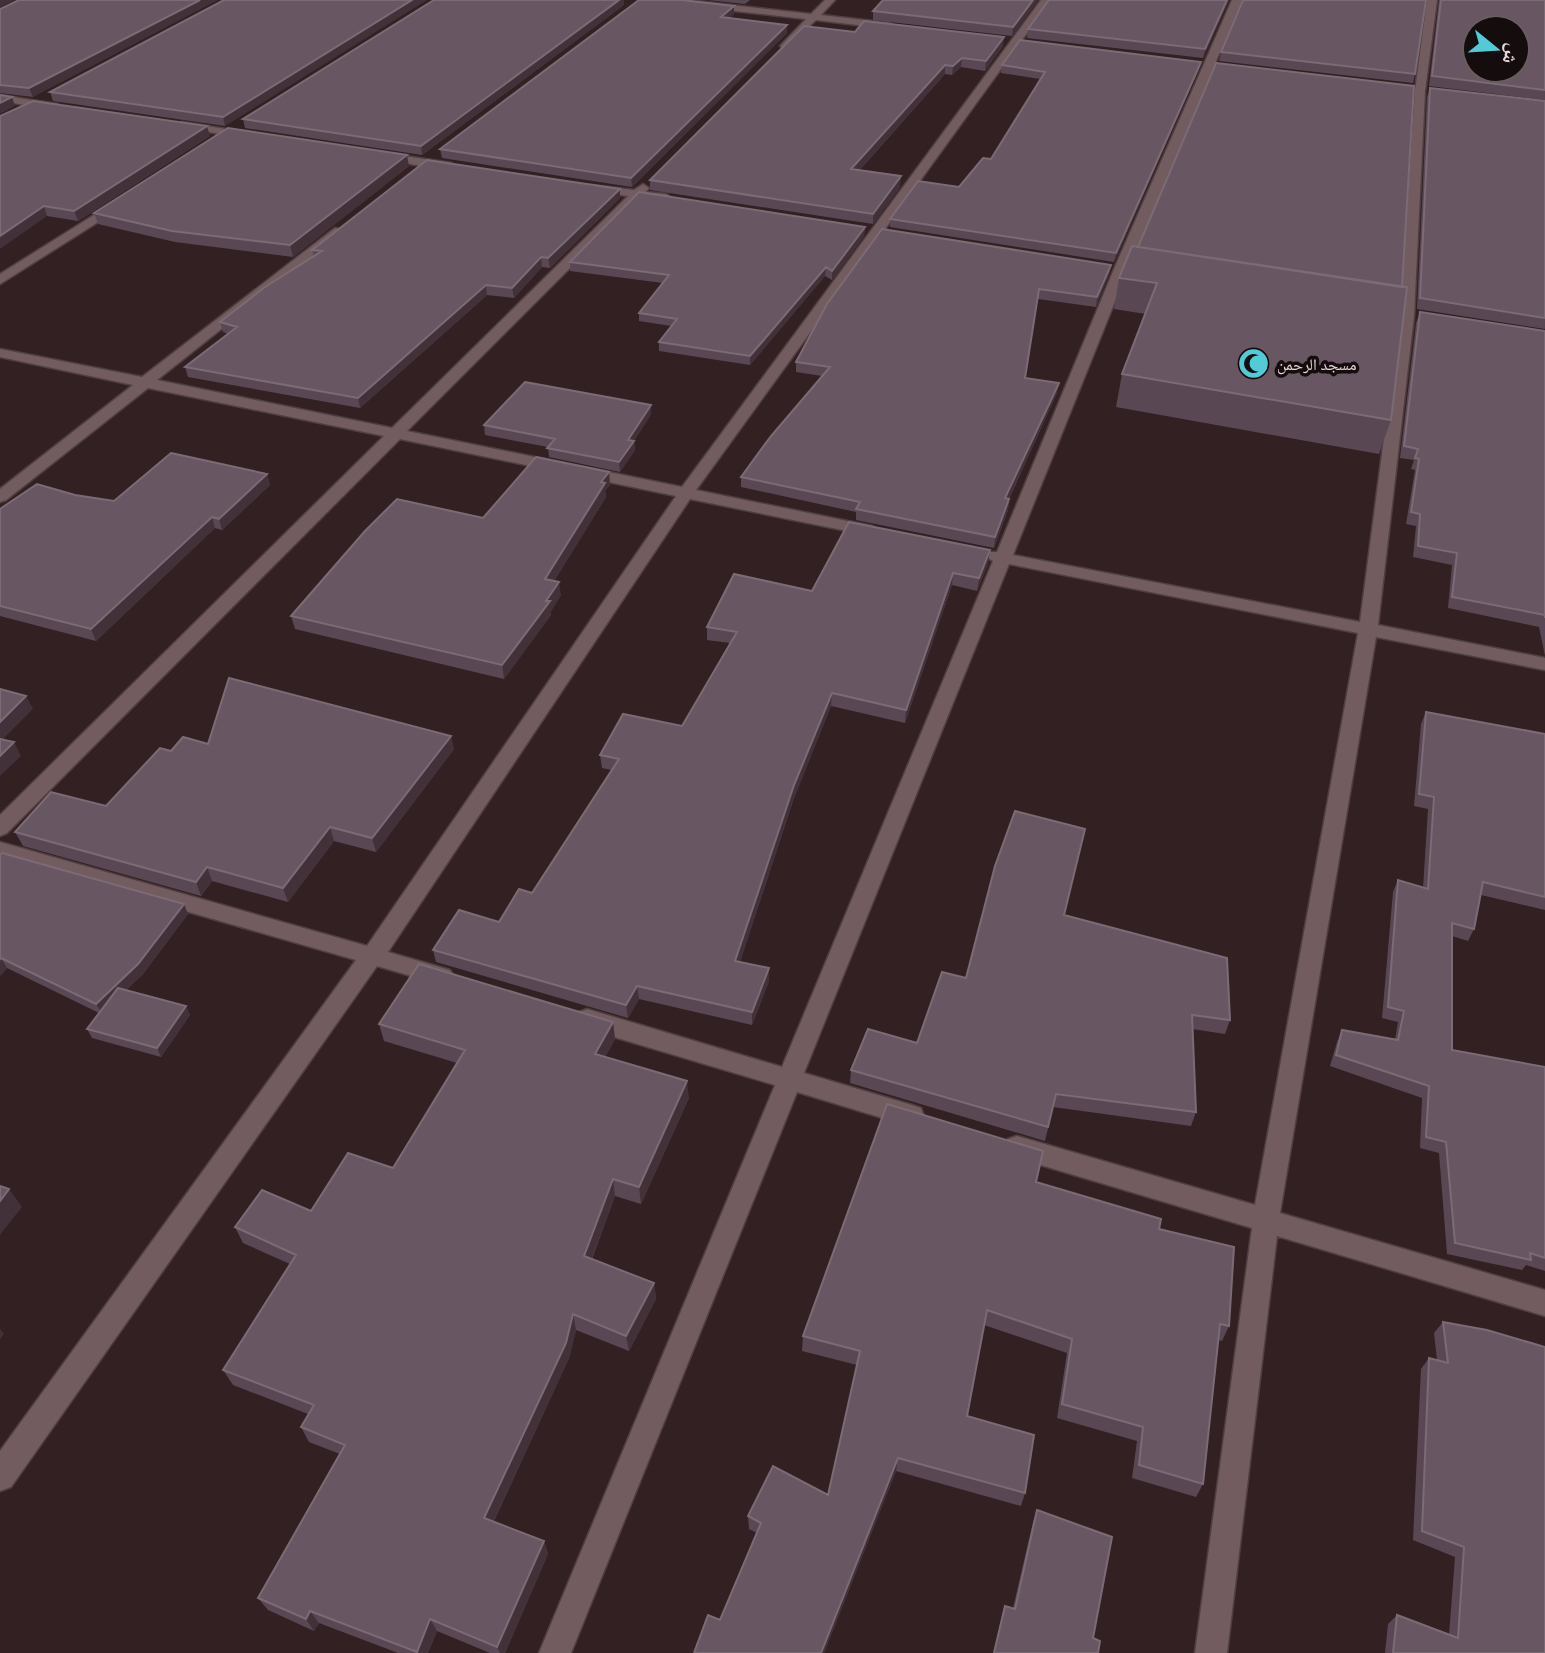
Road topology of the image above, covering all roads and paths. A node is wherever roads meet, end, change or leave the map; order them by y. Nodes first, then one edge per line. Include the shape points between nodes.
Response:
1 (662, 0) edge
2 (830, 0) edge
3 (1046, 0) edge
4 (1237, 0) edge
5 (1432, 0) edge
6 (813, 18) junction
7 (908, 28) edge
8 (774, 57) edge
9 (46, 97) edge
10 (0, 98) edge
11 (33, 103) junction
12 (72, 109) edge
13 (11, 115) edge
14 (163, 123) edge
15 (267, 138) edge
16 (372, 155) edge
17 (464, 169) edge
18 (657, 174) edge
19 (584, 186) edge
20 (638, 194) junction
21 (125, 199) edge
22 (677, 200) edge
23 (349, 222) edge
24 (0, 280) edge
25 (0, 353) edge
26 (145, 381) junction
27 (397, 433) junction
28 (686, 493) junction
29 (0, 497) edge
30 (885, 534) edge
31 (978, 552) edge
32 (1004, 558) junction
33 (1368, 629) junction
34 (1545, 664) edge
35 (0, 828) edge
36 (0, 850) edge
37 (373, 955) junction
38 (466, 983) edge
39 (560, 1011) edge
40 (788, 1079) junction
41 (934, 1122) edge
42 (1000, 1142) edge
43 (1266, 1220) junction
44 (1545, 1303) edge
45 (0, 1476) edge
46 (555, 1653) edge
47 (1211, 1653) edge

1 - 6 street
2 - 6 street
3 - 28 street
4 - 32 street
5 - 33 street via 1420,91 1407,316
6 - 7 street
6 - 8 street
9 - 11 street
10 - 11 street
11 - 12 street
11 - 13 street
14 - 15 street
16 - 17 street
18 - 20 street
19 - 20 street
20 - 22 street
20 - 27 street
21 - 24 street
23 - 26 street
25 - 26 street
26 - 27 street
26 - 29 street
27 - 28 street
27 - 35 street
28 - 30 street
28 - 37 street
31 - 32 street
32 - 33 street
32 - 40 street
33 - 34 street
33 - 43 street
36 - 37 street
37 - 38 street
37 - 45 street
39 - 40 street
40 - 41 street
40 - 46 street
42 - 43 street
43 - 44 street
43 - 47 street

